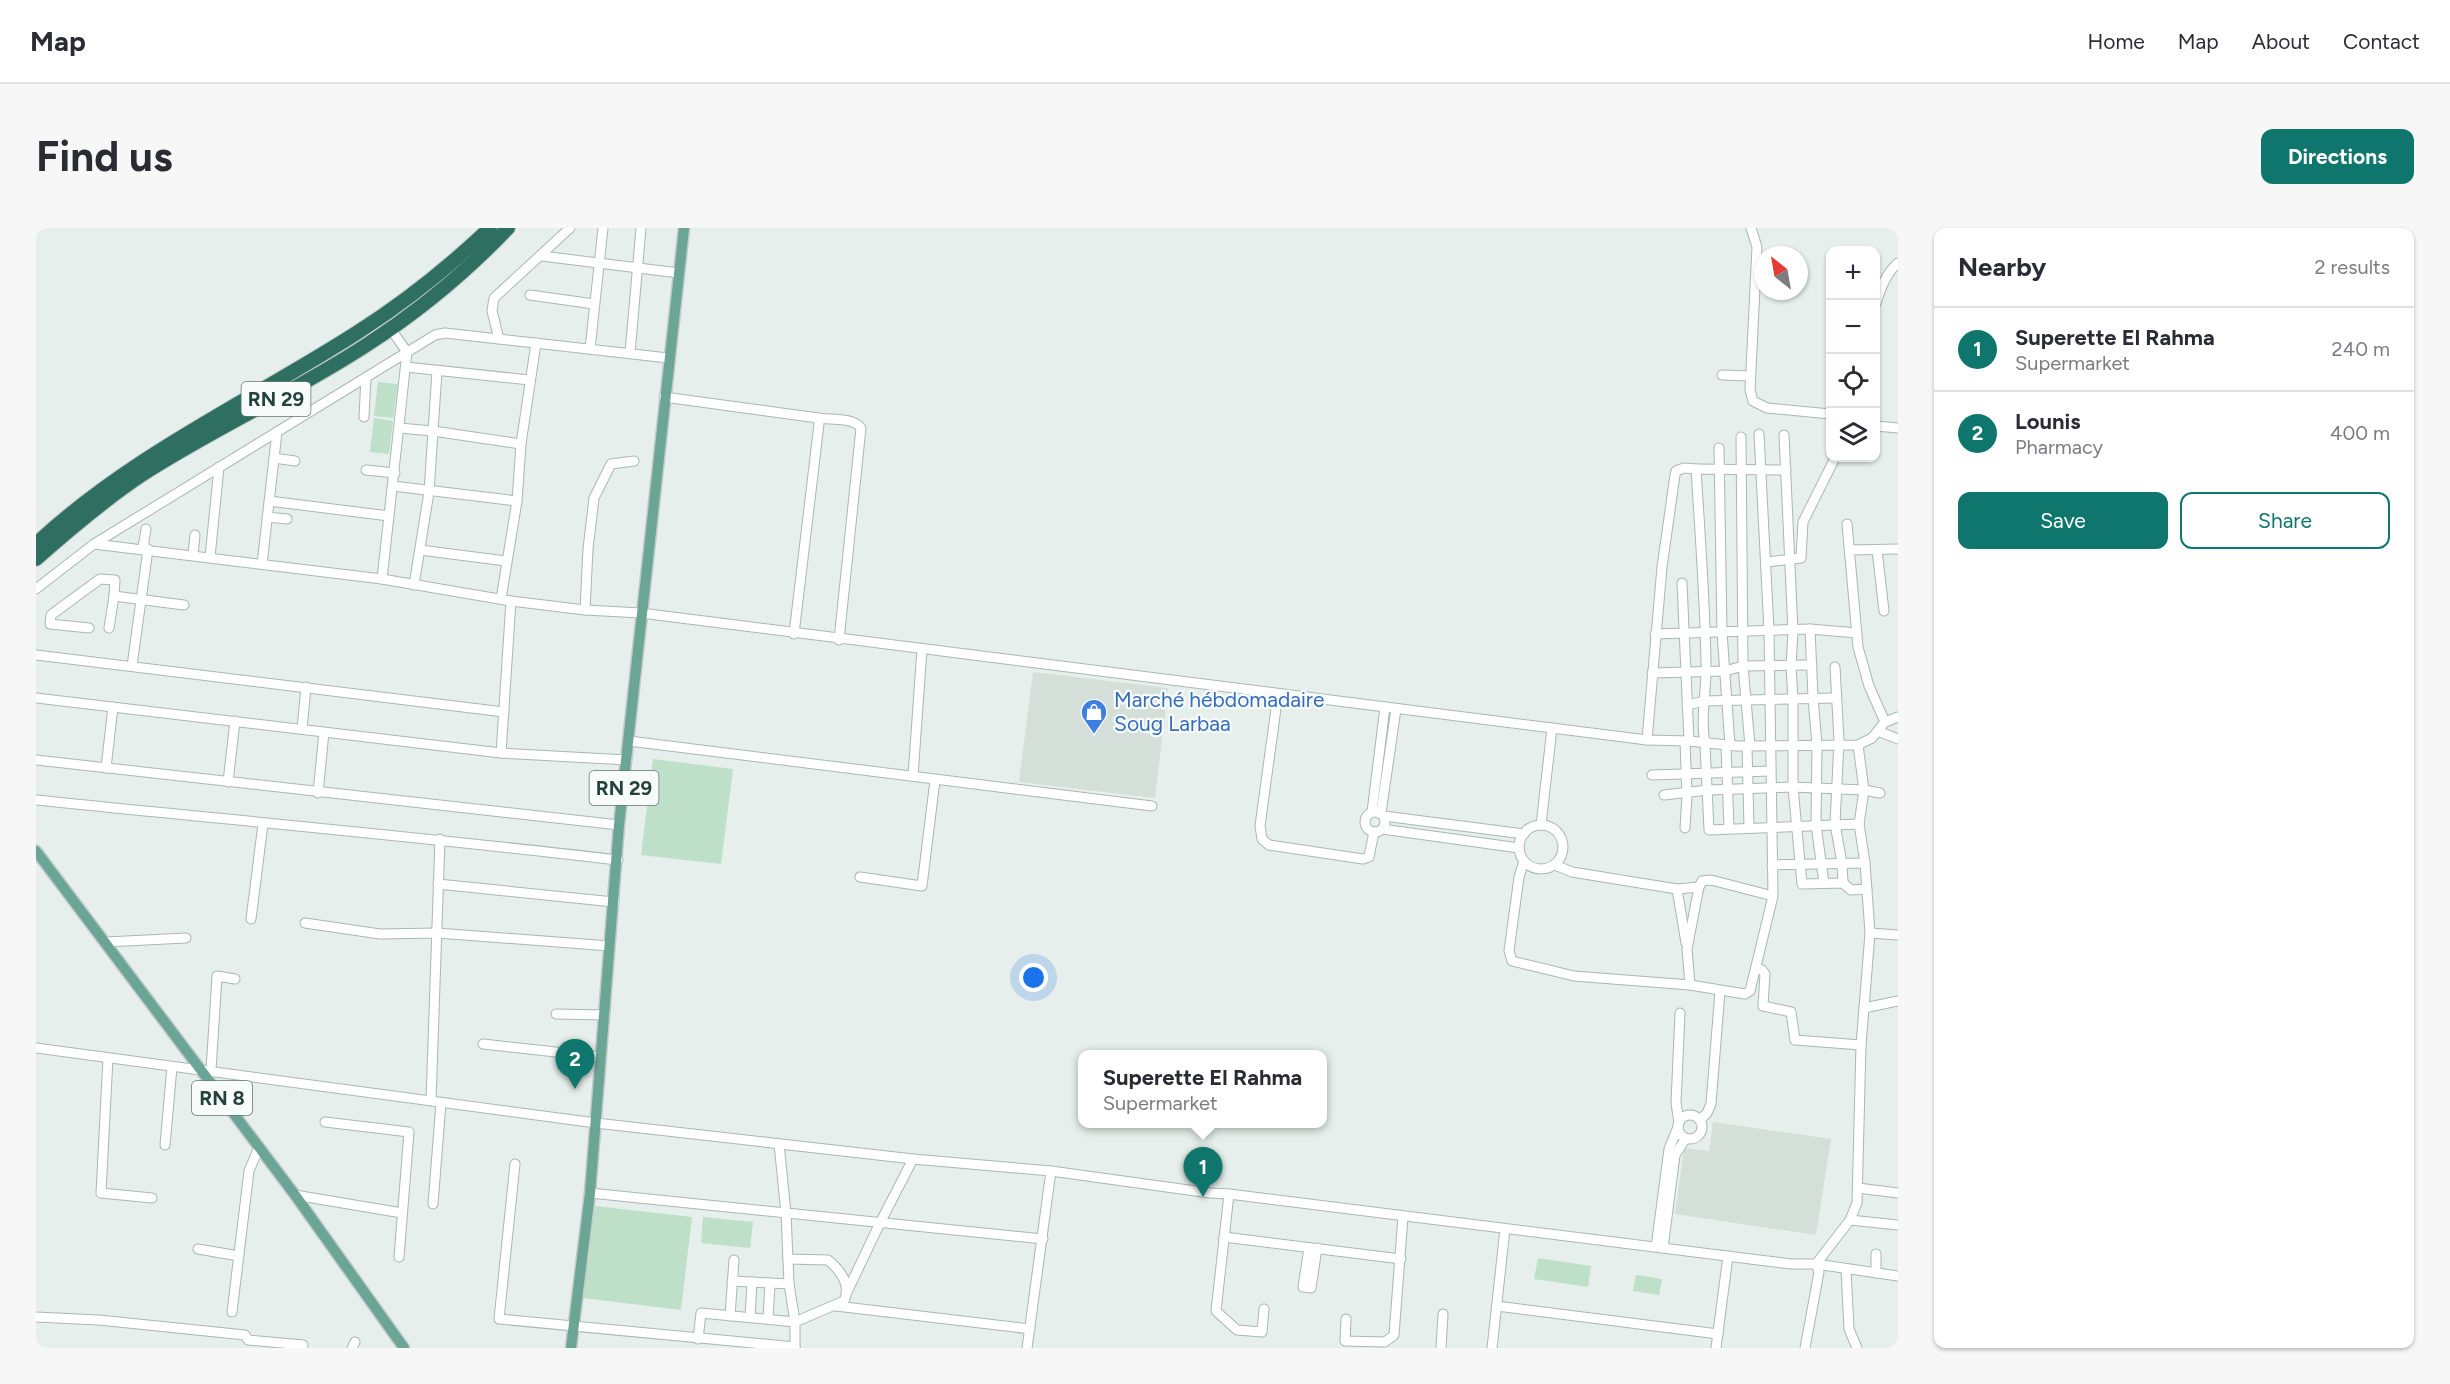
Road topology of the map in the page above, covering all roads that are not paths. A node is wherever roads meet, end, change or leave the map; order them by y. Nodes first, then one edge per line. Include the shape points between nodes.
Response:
1 (489, 228) edge
2 (508, 228) edge
3 (570, 228) edge
4 (603, 228) edge
5 (641, 228) edge
6 (684, 228) edge
7 (1751, 228) edge
8 (542, 256) junction
9 (598, 263) junction
10 (638, 267) junction
11 (1896, 268) edge
12 (679, 273) junction
13 (530, 295) dead end
14 (1876, 300) edge
15 (594, 304) junction
16 (390, 328) junction
17 (499, 339) junction
18 (536, 343) junction
19 (590, 349) junction
20 (407, 352) junction
21 (630, 353) junction
22 (668, 358) junction
23 (406, 368) junction
24 (437, 371) junction
25 (1722, 375) dead end
26 (1750, 376) junction
27 (366, 377) junction
28 (531, 381) junction
29 (664, 398) junction
30 (1826, 414) edge
31 (364, 417) dead end
32 (818, 418) junction
33 (1880, 426) edge
34 (399, 428) junction
35 (1898, 428) edge
36 (433, 431) junction
37 (277, 432) junction
38 (1759, 434) dead end
39 (1784, 435) dead end
40 (1741, 437) dead end
41 (522, 444) junction
42 (1719, 448) dead end
43 (274, 458) junction
44 (295, 461) dead end
45 (634, 461) dead end
46 (1833, 462) edge
47 (219, 467) junction
48 (1720, 468) junction
49 (1696, 469) junction
50 (366, 470) dead end
51 (1740, 470) junction
52 (1760, 470) junction
53 (1786, 470) junction
54 (395, 473) junction
55 (393, 486) junction
56 (429, 492) junction
57 (269, 501) junction
58 (518, 501) junction
59 (389, 516) junction
60 (267, 517) junction
61 (287, 519) dead end
62 (1847, 524) dead end
63 (146, 529) dead end
64 (195, 535) dead end
65 (36, 544) edge
66 (94, 544) junction
67 (146, 549) junction
68 (1898, 549) edge
69 (420, 550) junction
70 (1850, 550) junction
71 (1877, 550) junction
72 (192, 555) junction
73 (210, 557) junction
74 (36, 559) edge
75 (1790, 560) junction
76 (506, 561) junction
77 (1767, 562) junction
78 (262, 564) junction
79 (382, 579) junction
80 (1682, 583) dead end
81 (414, 585) junction
82 (36, 589) edge
83 (114, 596) junction
84 (142, 599) junction
85 (501, 599) junction
86 (511, 601) junction
87 (184, 605) dead end
88 (585, 610) junction
89 (1884, 611) dead end
90 (641, 613) junction
91 (88, 628) dead end
92 (109, 628) dead end
93 (1810, 629) junction
94 (1769, 631) junction
95 (1793, 631) junction
96 (1722, 632) junction
97 (1744, 632) junction
98 (1685, 633) junction
99 (1706, 633) junction
100 (1857, 633) junction
101 (794, 634) junction
102 (1655, 634) junction
103 (839, 640) junction
104 (922, 649) junction
105 (36, 655) edge
106 (1812, 665) junction
107 (132, 666) junction
108 (1743, 666) junction
109 (1770, 666) junction
110 (1791, 666) junction
111 (1835, 667) dead end
112 (1725, 671) junction
113 (1652, 672) junction
114 (1686, 672) junction
115 (1707, 672) junction
116 (306, 687) junction
117 (1278, 694) junction
118 (36, 698) edge
119 (1813, 698) junction
120 (1836, 698) junction
121 (1769, 699) junction
122 (1745, 700) junction
123 (1793, 700) junction
124 (1704, 701) junction
125 (1728, 701) junction
126 (1687, 705) junction
127 (112, 707) junction
128 (1385, 707) junction
129 (1396, 709) junction
130 (504, 711) junction
131 (1898, 717) edge
132 (235, 721) junction
133 (1885, 722) junction
134 (1552, 728) junction
135 (302, 729) junction
136 (1878, 731) junction
137 (324, 732) junction
138 (1898, 739) edge
139 (1647, 740) junction
140 (629, 741) junction
141 (1687, 741) junction
142 (1705, 744) junction
143 (1792, 744) junction
144 (1817, 745) junction
145 (1839, 745) junction
146 (1858, 745) junction
147 (1728, 746) junction
148 (1749, 746) junction
149 (1772, 746) junction
150 (501, 753) junction
151 (627, 759) junction
152 (36, 760) edge
153 (106, 768) junction
154 (1749, 771) junction
155 (1770, 771) junction
156 (1727, 772) junction
157 (1706, 773) junction
158 (1685, 774) junction
159 (1652, 775) dead end
160 (913, 776) junction
161 (935, 780) junction
162 (228, 782) junction
163 (1793, 787) junction
164 (1816, 788) junction
165 (1838, 788) junction
166 (1749, 789) junction
167 (1771, 789) junction
168 (1708, 790) junction
169 (1864, 790) junction
170 (1727, 791) junction
171 (318, 793) junction
172 (1880, 794) dead end
173 (1664, 795) dead end
174 (1687, 795) junction
175 (36, 800) edge
176 (1152, 806) dead end
177 (1379, 814) junction
178 (263, 824) junction
179 (1835, 824) junction
180 (1859, 824) junction
181 (619, 825) junction
182 (1541, 825) junction
183 (1795, 825) junction
184 (1816, 825) junction
185 (1773, 826) junction
186 (1749, 827) junction
187 (1685, 828) dead end
188 (1729, 828) junction
189 (1378, 830) junction
190 (1524, 834) junction
191 (440, 839) junction
192 (1519, 848) junction
193 (36, 851) edge
194 (618, 860) junction
195 (1524, 861) junction
196 (1865, 863) junction
197 (1822, 864) junction
198 (1842, 864) junction
199 (1556, 865) junction
200 (1772, 865) junction
201 (1802, 865) junction
202 (860, 877) dead end
203 (1824, 883) junction
204 (1843, 883) junction
205 (438, 884) junction
206 (1699, 887) junction
207 (1677, 889) junction
208 (1867, 889) junction
209 (1773, 896) junction
210 (614, 902) junction
211 (251, 919) dead end
212 (305, 923) dead end
213 (438, 933) junction
214 (1870, 933) junction
215 (1898, 935) edge
216 (186, 938) dead end
217 (106, 942) junction
218 (610, 946) junction
219 (1687, 949) junction
220 (1756, 968) junction
221 (235, 979) dead end
222 (1690, 985) junction
223 (1720, 991) junction
224 (1898, 1001) edge
225 (1864, 1008) junction
226 (1680, 1012) dead end
227 (556, 1014) dead end
228 (605, 1016) junction
229 (483, 1044) dead end
230 (1861, 1045) junction
231 (36, 1048) edge
232 (601, 1057) junction
233 (108, 1058) junction
234 (172, 1067) junction
235 (206, 1071) junction
236 (436, 1102) junction
237 (1700, 1120) junction
238 (325, 1122) dead end
239 (596, 1123) junction
240 (1678, 1125) junction
241 (1686, 1138) junction
242 (779, 1144) junction
243 (165, 1145) dead end
244 (259, 1147) junction
245 (914, 1159) junction
246 (515, 1164) dead end
247 (1051, 1171) junction
248 (1858, 1188) junction
249 (590, 1193) junction
250 (1898, 1193) edge
251 (1228, 1194) junction
252 (295, 1195) junction
253 (152, 1198) dead end
254 (433, 1204) dead end
255 (402, 1213) junction
256 (786, 1213) junction
257 (1403, 1217) junction
258 (1850, 1220) junction
259 (880, 1222) junction
260 (1898, 1226) edge
261 (1505, 1229) junction
262 (1224, 1237) junction
263 (1043, 1239) junction
264 (1660, 1248) junction
265 (198, 1249) dead end
266 (1876, 1254) dead end
267 (239, 1256) junction
268 (1728, 1256) junction
269 (399, 1257) dead end
270 (788, 1259) junction
271 (1401, 1259) junction
272 (734, 1260) dead end
273 (1816, 1264) junction
274 (1846, 1269) junction
275 (1876, 1273) junction
276 (1898, 1276) edge
277 (732, 1281) junction
278 (752, 1282) junction
279 (770, 1283) junction
280 (789, 1284) junction
281 (847, 1292) junction
282 (836, 1306) junction
283 (1497, 1306) junction
284 (1264, 1309) dead end
285 (232, 1312) dead end
286 (1443, 1314) dead end
287 (730, 1316) junction
288 (36, 1317) edge
289 (750, 1317) junction
290 (768, 1319) junction
291 (1346, 1319) dead end
292 (795, 1322) junction
293 (575, 1328) junction
294 (1030, 1329) junction
295 (1718, 1334) junction
296 (698, 1339) junction
297 (247, 1344) edge
298 (303, 1345) dead end
299 (404, 1348) edge
300 (571, 1348) edge
301 (795, 1348) edge
302 (1027, 1348) edge
303 (1441, 1348) edge
304 (1492, 1348) edge
305 (1716, 1348) edge
306 (1805, 1348) edge
307 (1857, 1348) edge

1 - 65 highway, RN 29 via 454,261 366,327 136,465 83,503
2 - 16 highway, RN 29 via 429,301
3 - 8 street
4 - 9 street
5 - 10 street
6 - 12 main road, RN 29
7 - 26 street via 1757,247
8 - 9 street
8 - 17 street via 494,298 492,311
9 - 10 street
9 - 15 street
10 - 12 street
10 - 21 street
11 - 14 street via 1883,282
12 - 22 main road, RN 29
13 - 15 street
15 - 19 street
16 - 20 street
16 - 74 highway, RN 29 via 321,373 142,475
17 - 18 street
17 - 20 street via 438,334
18 - 19 street
18 - 28 street
19 - 21 street
20 - 23 street
20 - 27 street
21 - 22 street
22 - 29 main road, RN 29
23 - 24 street
23 - 34 street
24 - 28 street
24 - 36 street
25 - 26 street
26 - 30 street via 1753,401 1767,408
27 - 31 street
27 - 37 street
28 - 41 street
29 - 32 street
29 - 90 main road, RN 29
32 - 101 street
32 - 103 street via 852,421 861,428
33 - 35 street
34 - 36 street
34 - 54 street
36 - 41 street
36 - 56 street
37 - 43 street
37 - 47 street
38 - 52 street
39 - 53 street
40 - 51 street
41 - 58 street
42 - 48 street
43 - 44 street
43 - 57 street
45 - 88 street via 611,464 594,498
46 - 75 street via 1803,522 1801,558
47 - 66 street
47 - 73 street
48 - 49 street
48 - 51 street
48 - 96 street
49 - 99 street
49 - 102 street via 1676,471
50 - 54 street
51 - 52 street
51 - 97 street
52 - 53 street
52 - 77 street
53 - 75 street
54 - 55 street
55 - 56 street
55 - 59 street
56 - 58 street
56 - 69 street
57 - 59 street
57 - 60 street
58 - 76 street
59 - 79 street
60 - 61 street
60 - 78 street
62 - 70 street
63 - 67 street
64 - 72 street
66 - 67 street
66 - 82 street
67 - 72 street
67 - 84 street
68 - 71 street
69 - 76 street
69 - 81 street
70 - 71 street
70 - 100 street
71 - 89 street
72 - 73 street
73 - 78 street
75 - 77 street
75 - 95 street
76 - 85 street
77 - 94 street
78 - 79 street
79 - 81 street
80 - 98 street
81 - 85 street
83 - 84 street
83 - 91 street via 115,580 100,579 51,615 50,624
83 - 92 street
84 - 87 street
84 - 107 street
85 - 86 street
86 - 88 street
86 - 130 street
88 - 90 street
90 - 101 street
90 - 140 main road, RN 29
93 - 95 street
93 - 100 street
93 - 106 street
94 - 95 street
94 - 97 street
94 - 109 street
95 - 110 street
96 - 97 street
96 - 99 street
96 - 112 street
97 - 108 street
98 - 99 street
98 - 102 street
98 - 114 street
99 - 115 street
100 - 133 street via 1869,686
101 - 103 street
102 - 113 street
103 - 104 street
104 - 117 street
104 - 160 street
105 - 107 street
106 - 110 street
106 - 119 street
107 - 116 street
108 - 109 street
108 - 112 street
108 - 122 street
109 - 110 street
109 - 121 street
110 - 123 street
111 - 120 street
112 - 115 street
112 - 125 street
113 - 114 street
113 - 139 street
114 - 115 street
114 - 126 street
115 - 124 street
116 - 130 street
116 - 135 street
117 - 128 street
117 - 189 street via 1260,826 1262,839 1269,845 1363,859 1369,857
118 - 127 street
119 - 120 street
119 - 123 street
119 - 144 street
120 - 145 street
121 - 122 street
121 - 123 street
121 - 149 street
122 - 125 street
122 - 148 street
123 - 143 street
124 - 125 street
124 - 126 street
124 - 142 street
125 - 147 street
126 - 141 street
127 - 132 street
127 - 153 street
128 - 129 street
128 - 177 street
129 - 134 street
129 - 177 street
130 - 150 street
131 - 133 street
132 - 135 street
132 - 162 street
133 - 136 street
134 - 139 street
134 - 182 street
135 - 137 street
136 - 138 street
136 - 146 street
137 - 150 street
137 - 171 street
139 - 141 street
140 - 151 main road, RN 29
140 - 160 street
141 - 142 street
141 - 158 street
142 - 147 street
142 - 157 street
143 - 144 street
143 - 149 street
143 - 163 street
144 - 145 street
144 - 164 street
145 - 146 street
145 - 165 street
146 - 169 street
147 - 148 street
147 - 156 street
148 - 149 street
148 - 154 street
149 - 155 street
150 - 151 street
151 - 181 main road, RN 29
152 - 153 street
153 - 162 street
154 - 155 street
154 - 156 street
154 - 166 street
155 - 167 street
156 - 157 street
156 - 170 street
157 - 158 street
157 - 168 street
158 - 159 street
158 - 174 street
160 - 161 street
161 - 176 street
161 - 202 street via 922,886
162 - 171 street
163 - 164 street
163 - 167 street
163 - 183 street
164 - 165 street
164 - 184 street
165 - 169 street
165 - 179 street
166 - 167 street
166 - 170 street
166 - 186 street
167 - 185 street
168 - 170 street
168 - 174 street
168 - 188 street via 1708,830
169 - 172 street
169 - 180 street
170 - 188 street
171 - 181 street
173 - 174 street
174 - 187 street
175 - 178 street
177 - 189 street via 1385,825
177 - 189 street via 1368,815 1365,823 1370,830
177 - 190 street
178 - 191 street
178 - 211 street
179 - 180 street
179 - 184 street
179 - 198 street
180 - 196 street
181 - 194 main road, RN 29
182 - 190 street
182 - 199 street via 1561,837 1563,852
183 - 184 street
183 - 185 street
183 - 201 street
184 - 197 street
185 - 186 street
185 - 200 street
186 - 188 street
189 - 192 street
190 - 192 street
191 - 194 street
191 - 205 street
192 - 195 street
193 - 217 main road, RN 8
194 - 210 main road, RN 29
195 - 199 street via 1536,869
195 - 222 street via 1509,951 1512,961 1574,976
196 - 198 street
196 - 208 street
197 - 198 street
197 - 201 street
197 - 203 street
198 - 204 street
199 - 207 street via 1572,872
200 - 201 street
200 - 209 street
201 - 203 street via 1802,884
203 - 204 street
204 - 208 street via 1851,890
205 - 210 street
205 - 213 street
206 - 207 street
206 - 209 street via 1702,881 1711,880
206 - 219 street
207 - 219 street
208 - 214 street
209 - 220 street
210 - 218 main road, RN 29
212 - 213 street via 380,934
213 - 218 street
213 - 236 street
214 - 215 street
214 - 225 street
216 - 217 street
217 - 235 main road, RN 8
218 - 228 main road, RN 29
219 - 222 street
220 - 223 street via 1748,993
220 - 230 street via 1765,974 1763,1006 1791,1012 1795,1040
221 - 235 street via 217,976
222 - 223 street
223 - 237 street via 1711,1104
224 - 225 street
225 - 230 street
226 - 240 street
227 - 228 street
228 - 232 main road, RN 29
229 - 232 street
230 - 248 street
231 - 233 street
232 - 239 main road, RN 29
233 - 234 street
233 - 253 street via 101,1193
234 - 235 street
234 - 243 street
235 - 236 street
235 - 244 main road, RN 8
236 - 239 street
236 - 254 street
237 - 240 street via 1686,1115
237 - 241 street via 1700,1134
238 - 255 street via 409,1132
239 - 242 street
239 - 249 main road, RN 29
240 - 241 street via 1680,1134
240 - 264 street via 1669,1149
241 - 264 street via 1675,1155
242 - 245 street
242 - 256 street
244 - 252 main road, RN 8
244 - 267 street via 249,1171
245 - 247 street
245 - 259 street
246 - 293 street via 500,1319
247 - 251 street
247 - 263 street
248 - 250 street
248 - 258 street
249 - 256 street
249 - 293 main road, RN 29
251 - 257 street
251 - 262 street
252 - 255 street
252 - 299 main road, RN 8
255 - 269 street
256 - 259 street
256 - 270 street
257 - 261 street
257 - 271 street
258 - 260 street
258 - 273 street
259 - 263 street
259 - 281 street
261 - 264 street
261 - 283 street
262 - 271 street
262 - 284 street via 1216,1311 1237,1330 1262,1332
263 - 294 street
264 - 268 street
265 - 267 street
266 - 275 street
267 - 285 street
268 - 273 street
268 - 295 street
270 - 280 street
270 - 281 street via 828,1260 842,1272
271 - 291 street via 1394,1335 1385,1342 1345,1341
272 - 277 street
273 - 274 street
273 - 306 street via 1819,1272
274 - 275 street
274 - 307 street via 1849,1329
275 - 276 street
277 - 278 street
277 - 287 street
278 - 279 street
278 - 289 street
279 - 280 street
279 - 290 street
280 - 292 street
281 - 282 street via 844,1301
282 - 292 street
282 - 294 street
283 - 295 street
283 - 304 street
286 - 303 street
287 - 289 street
287 - 296 street via 701,1313
288 - 297 street via 245,1335
289 - 290 street
290 - 292 street
292 - 301 street
293 - 296 street
293 - 300 main road, RN 29
294 - 302 street
295 - 305 street
296 - 301 street
297 - 298 street

